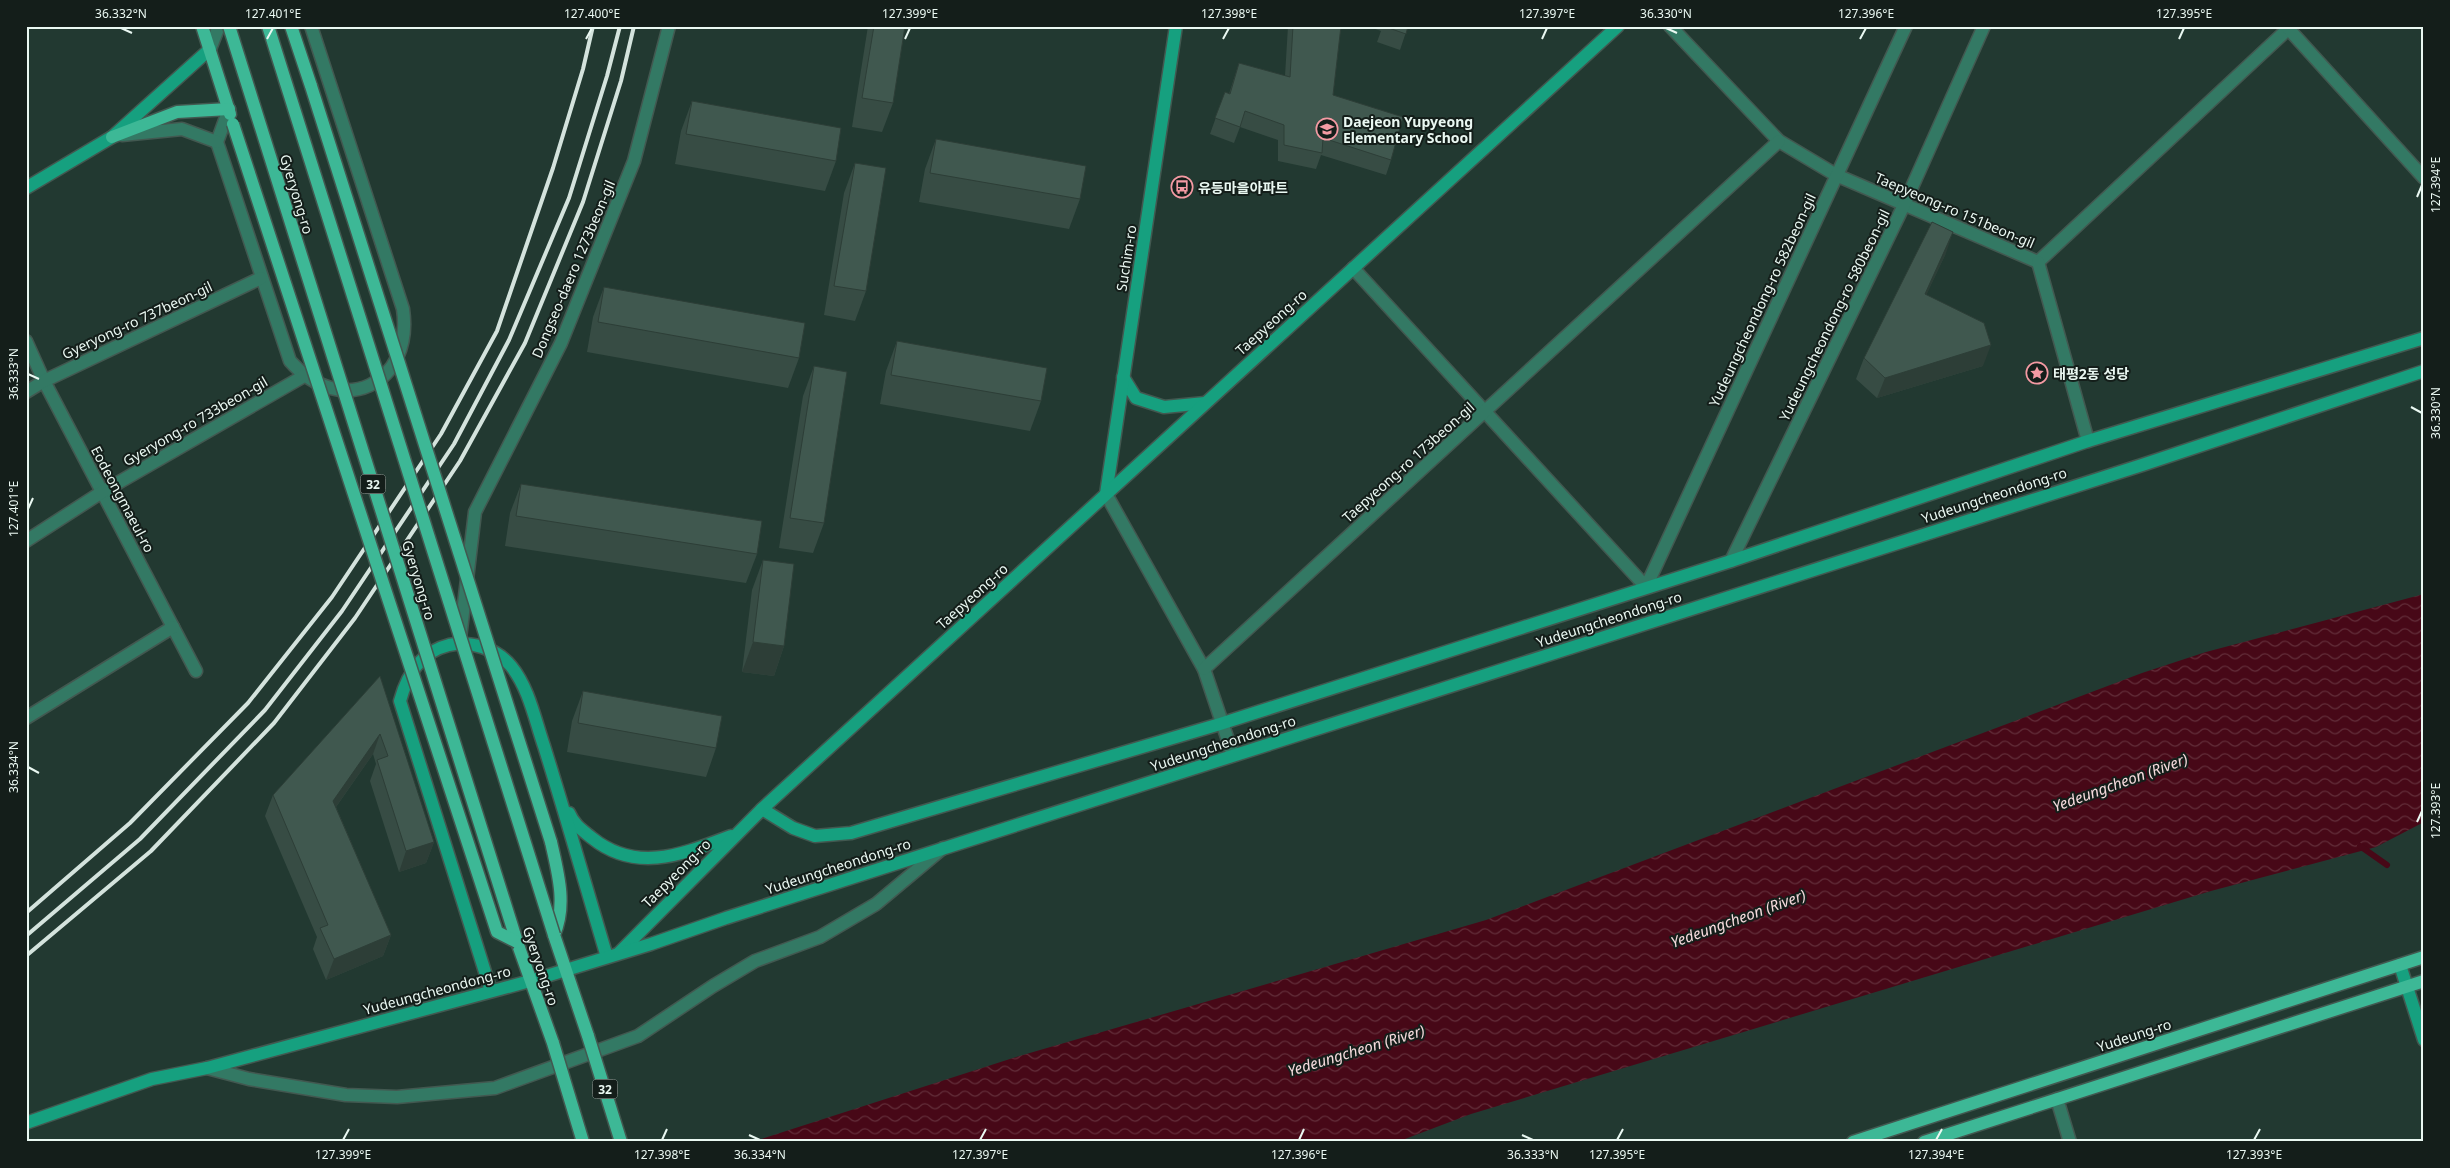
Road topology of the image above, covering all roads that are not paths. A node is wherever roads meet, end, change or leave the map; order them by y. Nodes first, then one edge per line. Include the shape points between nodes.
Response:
1 (202, 26) edge
2 (219, 26) edge
3 (229, 26) edge
4 (268, 26) edge
5 (292, 26) edge
6 (311, 26) edge
7 (669, 26) edge
8 (1176, 26) edge
9 (1618, 26) edge
10 (1670, 26) edge
11 (1906, 26) edge
12 (1984, 26) edge
13 (2287, 27) edge
14 (210, 49) junction
15 (228, 109) junction
16 (112, 136) junction
17 (1779, 141) junction
18 (217, 142) junction
19 (1836, 174) junction
20 (2424, 178) edge
21 (26, 188) edge
22 (1904, 205) junction
23 (2038, 262) junction
24 (1353, 268) junction
25 (261, 278) junction
26 (2424, 338) edge
27 (26, 341) edge
28 (2424, 371) edge
29 (304, 376) junction
30 (1123, 377) junction
31 (44, 381) junction
32 (26, 392) edge
33 (1205, 403) junction
34 (1486, 412) junction
35 (2088, 441) junction
36 (102, 492) junction
37 (1106, 494) junction
38 (26, 541) edge
39 (1731, 561) junction
40 (1646, 587) junction
41 (173, 627) junction
42 (460, 643) junction
43 (1204, 669) junction
44 (196, 671) dead end
45 (26, 718) edge
46 (1220, 724) junction
47 (1233, 755) junction
48 (558, 789) junction
49 (762, 809) junction
50 (736, 834) junction
51 (943, 848) junction
52 (554, 935) junction
53 (517, 942) junction
54 (613, 955) junction
55 (2424, 957) edge
56 (2400, 965) junction
57 (566, 970) junction
58 (530, 981) junction
59 (2424, 981) edge
60 (2407, 987) junction
61 (491, 991) junction
62 (2424, 1040) edge
63 (207, 1068) junction
64 (2057, 1099) junction
65 (26, 1123) edge
66 (584, 1142) edge
67 (621, 1142) edge
68 (1853, 1142) edge
69 (1924, 1142) edge
70 (2070, 1142) edge

1 - 14 main road
2 - 14 street
3 - 53 main road, Gyeryong-ro / 32, bridge
4 - 52 main road, Gyeryong-ro / 32, bridge
5 - 52 main road, bridge via 551,842 560,885 561,919
6 - 29 street via 403,309 406,329 403,348 393,366 379,380 354,389 340,390 321,386
7 - 42 street, Dongseo-daero 1273beon-gil via 627,179 561,343 475,512
8 - 30 main road, Suchim-ro
9 - 24 main road, Taepyeong-ro
10 - 17 street, Taepyeong-ro 151beon-gil
11 - 19 street, Yudeungcheondong-ro 582beon-gil
12 - 22 street, Yudeungcheondong-ro 580beon-gil
13 - 20 street
13 - 23 street, Taepyeong-ro 151beon-gil
14 - 15 main road
14 - 16 main road
15 - 16 main road via 177,112
15 - 18 street
15 - 53 main road, bridge via 497,932
16 - 18 street via 182,128
16 - 21 main road
17 - 19 street, Taepyeong-ro 151beon-gil
17 - 34 street, Taepyeong-ro 173beon-gil
18 - 25 street
19 - 22 street, Taepyeong-ro 151beon-gil
19 - 40 street, Yudeungcheondong-ro 582beon-gil
22 - 23 street, Taepyeong-ro 151beon-gil
22 - 39 street, Yudeungcheondong-ro 580beon-gil
23 - 35 street
24 - 33 main road, Taepyeong-ro
24 - 34 street
25 - 29 street via 290,361
25 - 31 street, Gyeryong-ro 737beon-gil
26 - 35 main road, Yudeungcheondong-ro
27 - 31 street, Eodeongmaeul-ro
28 - 47 main road, Yudeungcheondong-ro via 2142,465
29 - 36 street, Gyeryong-ro 733beon-gil
30 - 33 main road via 1136,398 1164,408
30 - 37 main road, Suchim-ro
31 - 32 street, Gyeryong-ro 737beon-gil
31 - 36 street, Eodeongmaeul-ro
33 - 37 main road, Taepyeong-ro
34 - 40 street
34 - 43 street, Taepyeong-ro 173beon-gil
35 - 39 main road, Yudeungcheondong-ro
36 - 38 street, Gyeryong-ro 733beon-gil
36 - 41 street, Eodeongmaeul-ro
37 - 43 street
37 - 49 main road, Taepyeong-ro
39 - 40 main road, Yudeungcheondong-ro
40 - 46 main road, Yudeungcheondong-ro
41 - 44 street, Eodeongmaeul-ro
41 - 45 street
42 - 48 main road via 480,646 511,666 527,694
42 - 61 main road via 439,648 422,658 406,680 400,701
43 - 46 street
46 - 47 street
46 - 49 main road, Yudeungcheondong-ro via 851,833 815,836 793,828
47 - 51 main road, Yudeungcheondong-ro
48 - 50 main road via 573,824 604,848 629,857 661,858 683,854
48 - 54 main road
49 - 50 main road, Taepyeong-ro
50 - 54 main road, Taepyeong-ro
51 - 54 main road, Yudeungcheondong-ro
51 - 63 street via 876,904 820,937 755,961 638,1036 495,1088 397,1097 346,1095 249,1079
52 - 57 main road, Gyeryong-ro / 32
53 - 58 main road, Gyeryong-ro / 32
54 - 57 main road, Yudeungcheondong-ro
55 - 56 main road, Yudeung-ro
56 - 60 main road
56 - 68 main road, Yudeung-ro
57 - 58 main road, Yudeungcheondong-ro
57 - 67 main road, Gyeryong-ro / 32, bridge
58 - 61 main road, Yudeungcheondong-ro
58 - 66 main road, Gyeryong-ro / 32, bridge
59 - 60 main road
60 - 62 main road
60 - 64 main road
61 - 63 main road, Yudeungcheondong-ro
63 - 65 main road, Yudeungcheondong-ro via 152,1080
64 - 69 main road
64 - 70 street

